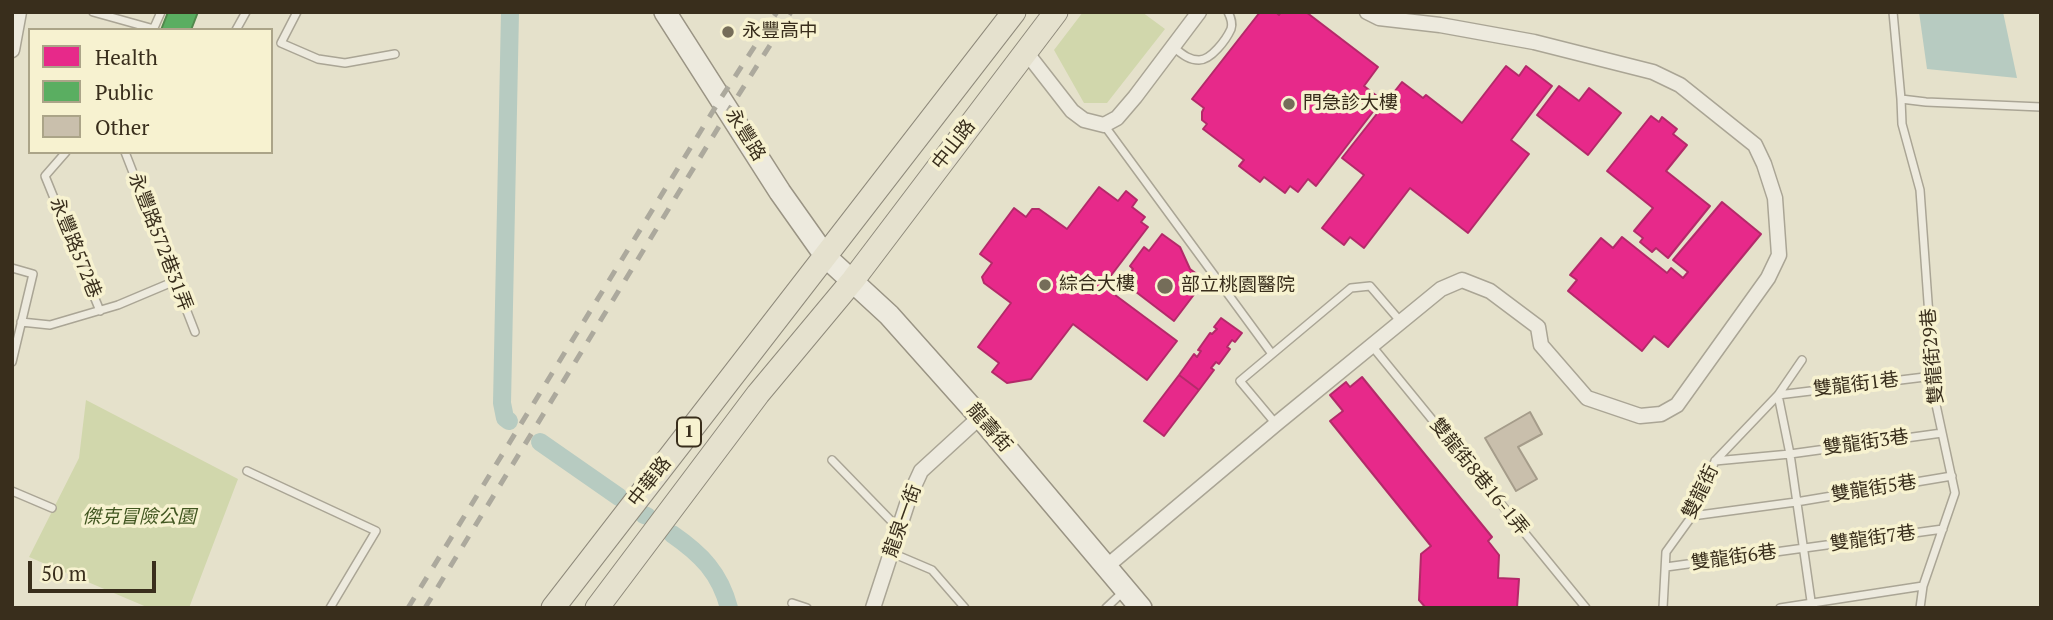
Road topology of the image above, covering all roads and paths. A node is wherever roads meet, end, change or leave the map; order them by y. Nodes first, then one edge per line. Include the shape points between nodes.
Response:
1 (19, 12) edge
2 (93, 12) edge
3 (246, 12) edge
4 (297, 12) edge
5 (665, 12) edge
6 (1014, 12) edge
7 (1056, 12) edge
8 (1199, 12) edge
9 (1228, 12) edge
10 (1367, 12) edge
11 (1893, 12) edge
12 (150, 28) edge
13 (237, 28) edge
14 (1172, 47) junction
15 (12, 50) edge
16 (1026, 52) junction
17 (396, 54) dead end
18 (1902, 99) junction
19 (2041, 107) edge
20 (1104, 125) junction
21 (64, 154) edge
22 (126, 154) edge
23 (826, 257) junction
24 (12, 268) edge
25 (853, 280) junction
26 (174, 281) junction
27 (100, 311) junction
28 (21, 322) junction
29 (1401, 322) junction
30 (195, 332) dead end
31 (1372, 346) junction
32 (1272, 355) junction
33 (1802, 360) dead end
34 (12, 362) edge
35 (1933, 376) junction
36 (1779, 395) junction
37 (980, 417) junction
38 (1276, 424) junction
39 (1942, 433) junction
40 (1790, 454) junction
41 (832, 460) dead end
42 (1715, 461) junction
43 (247, 471) dead end
44 (1952, 476) junction
45 (12, 491) edge
46 (1796, 502) junction
47 (52, 508) dead end
48 (1692, 516) junction
49 (899, 529) junction
50 (1943, 529) junction
51 (1803, 549) junction
52 (891, 553) junction
53 (1106, 567) junction
54 (1666, 567) junction
55 (1923, 586) junction
56 (1126, 590) junction
57 (792, 603) dead end
58 (1812, 606) edge
59 (330, 608) edge
60 (553, 608) edge
61 (597, 608) edge
62 (807, 608) edge
63 (873, 608) edge
64 (965, 608) edge
65 (1106, 608) edge
66 (1141, 608) edge
67 (1586, 608) edge
68 (1663, 608) edge
69 (1780, 608) edge
70 (1920, 608) edge

1 - 15 street
2 - 12 lane
3 - 13 lane
4 - 17 lane via 281,43 318,59 345,63
5 - 23 street, 永豐路
6 - 23 main road, 中山路 / 1
7 - 16 main road, 中山路 / 1
8 - 14 street
9 - 14 lane via 1231,30 1205,60 1188,58
10 - 29 street via 1379,18 1534,42 1653,72 1680,85 1755,145 1774,198 1779,255 1768,278 1677,405 1661,414 1640,416 1587,398 1541,345 1538,327 1490,291 1462,280 1441,289
11 - 18 lane, 雙龍街29巷
14 - 20 street via 1117,118
16 - 20 street via 1072,111
16 - 25 main road, 中山路 / 1
18 - 19 lane
18 - 35 lane, 雙龍街29巷 via 1902,124 1920,190
20 - 32 lane
21 - 27 lane, 永豐路572巷 via 45,176
22 - 26 lane, 永豐路572巷31弄
23 - 25 street, 龍壽街
23 - 60 main road, 中華路 / 1
24 - 28 lane via 33,274
25 - 37 street, 龍壽街
25 - 61 main road, 中華路 / 1 via 758,394
26 - 27 lane
26 - 30 lane, 永豐路572巷31弄
27 - 28 lane via 50,325
28 - 34 lane
29 - 31 street
29 - 32 lane via 1370,286 1351,288
31 - 38 street
31 - 67 lane, 雙龍街8巷16-1弄
32 - 38 lane via 1240,382
33 - 36 lane, 雙龍街
35 - 36 lane, 雙龍街1巷
35 - 39 lane, 雙龍街29巷
36 - 40 lane
36 - 42 lane, 雙龍街
37 - 49 street, 龍泉一街 via 922,471
37 - 53 street, 龍壽街
38 - 53 street
39 - 40 lane, 雙龍街3巷
39 - 44 lane, 雙龍街29巷
40 - 42 lane, 雙龍街3巷
40 - 46 lane
41 - 49 lane
42 - 48 lane, 雙龍街
43 - 59 lane via 376,531
44 - 46 lane, 雙龍街5巷
44 - 50 lane, 雙龍街29巷 via 1955,493
45 - 47 lane
46 - 48 lane, 雙龍街5巷
46 - 51 lane
48 - 54 lane, 雙龍街 via 1666,552
49 - 52 street, 龍泉一街
50 - 51 lane, 雙龍街7巷
50 - 55 lane, 雙龍街29巷
51 - 54 lane, 雙龍街6巷
51 - 58 lane
52 - 63 street, 龍泉一街
52 - 64 lane via 932,570
53 - 56 street, 龍壽街
54 - 68 lane, 雙龍街
55 - 58 lane
55 - 70 lane, 雙龍街29巷
56 - 65 lane
56 - 66 street, 龍壽街
57 - 62 lane
58 - 69 lane

